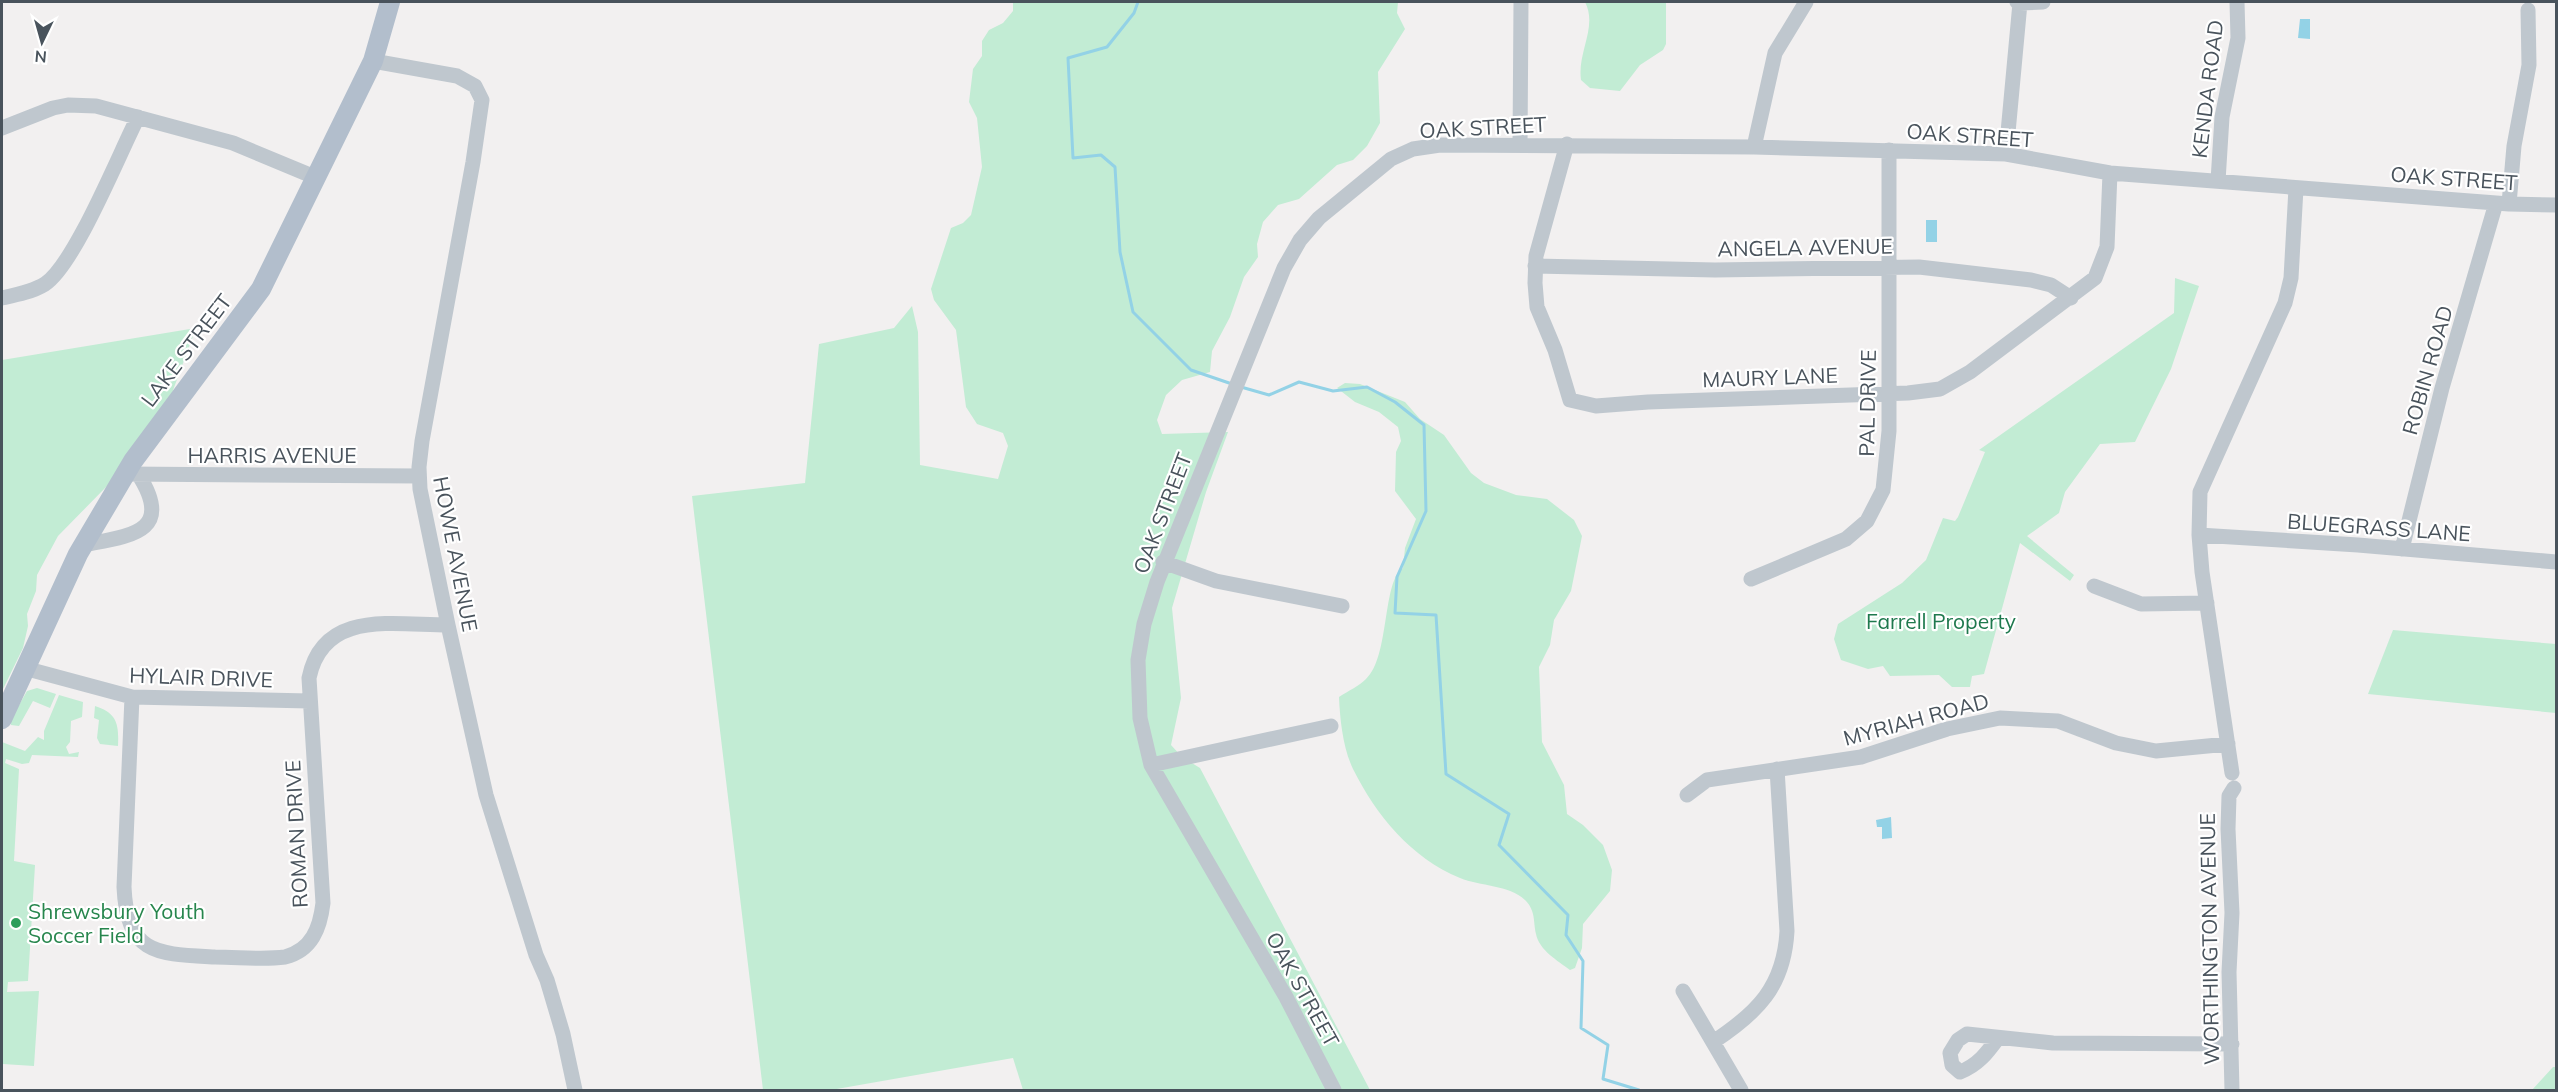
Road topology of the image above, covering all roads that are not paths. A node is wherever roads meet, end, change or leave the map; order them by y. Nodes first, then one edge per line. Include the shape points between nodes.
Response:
1 (390, 2) edge
2 (1521, 2) edge
3 (1806, 2) edge
4 (2019, 2) edge
5 (2043, 2) edge
6 (2237, 2) edge
7 (2528, 10) dead end
8 (373, 61) junction
9 (138, 117) junction
10 (2, 128) edge
11 (1568, 144) junction
12 (1520, 145) junction
13 (1754, 147) junction
14 (1889, 150) junction
15 (2006, 154) junction
16 (2110, 173) junction
17 (317, 178) junction
18 (2218, 181) junction
19 (2296, 188) junction
20 (2503, 204) junction
21 (2556, 205) edge
22 (1535, 266) junction
23 (1888, 266) junction
24 (2, 298) edge
25 (2071, 298) junction
26 (1888, 394) junction
27 (132, 474) junction
28 (419, 476) junction
29 (2199, 535) junction
30 (83, 545) junction
31 (2402, 549) junction
32 (1163, 562) junction
33 (2556, 562) edge
34 (1751, 579) dead end
35 (2094, 586) dead end
36 (2206, 603) junction
37 (1342, 606) dead end
38 (448, 625) junction
39 (24, 668) junction
40 (132, 697) junction
41 (309, 701) junction
42 (2, 719) edge
43 (1331, 726) dead end
44 (2228, 744) junction
45 (1151, 765) junction
46 (1777, 769) junction
47 (2232, 772) dead end
48 (2234, 789) dead end
49 (1687, 795) dead end
50 (1683, 991) dead end
51 (1998, 1038) dead end
52 (1713, 1042) junction
53 (2232, 1044) junction
54 (575, 1090) edge
55 (1334, 1090) edge
56 (1741, 1090) edge
57 (2232, 1090) edge

1 - 8 main road, LAKE STREET
2 - 12 street
3 - 13 street via 1775,53
4 - 5 street
4 - 15 street
6 - 18 street, KENDA ROAD via 2237,48 2222,117
7 - 20 street, ROBIN ROAD via 2529,65
8 - 17 main road, LAKE STREET
8 - 28 street, HOWE AVENUE via 457,76 475,86 482,100
9 - 10 street via 96,106 68,105
9 - 17 street via 233,143
9 - 24 street via 58,272 35,289
11 - 12 street, OAK STREET
11 - 13 street, OAK STREET
11 - 22 street, MAURY LANE
12 - 32 street, OAK STREET via 1413,149 1391,159 1319,218 1284,268
13 - 14 street, OAK STREET
14 - 15 street, OAK STREET
14 - 23 street, PAL DRIVE
15 - 16 street, OAK STREET
16 - 18 street, OAK STREET
16 - 25 street, MAURY LANE via 2104,258 2095,278
17 - 27 main road, LAKE STREET via 261,289
18 - 19 street, OAK STREET
19 - 20 street, OAK STREET
19 - 29 street via 2288,293 2271,339 2204,479
20 - 21 street, OAK STREET
20 - 31 street, ROBIN ROAD via 2442,388
22 - 23 street, ANGELA AVENUE via 1727,270
22 - 26 street, MAURY LANE via 1537,307 1558,358 1566,395 1574,402 1596,406
23 - 25 street, ANGELA AVENUE via 2031,280 2051,285
23 - 26 street, PAL DRIVE
25 - 26 street, MAURY LANE via 1946,386 1933,391
26 - 34 street, PAL DRIVE via 1886,477 1866,522 1833,546
27 - 28 street, HARRIS AVENUE
27 - 30 main road, LAKE STREET
27 - 30 street via 152,512 149,523 129,535
28 - 38 street, HOWE AVENUE
29 - 31 street, BLUEGRASS LANE
29 - 36 street
30 - 39 main road, LAKE STREET
31 - 33 street, BLUEGRASS LANE
32 - 37 street via 1216,581
32 - 45 street, OAK STREET via 1144,624 1138,660 1140,718
35 - 36 street via 2141,604
36 - 44 street
38 - 41 street, ROMAN DRIVE via 360,626 340,632 322,645 313,661
38 - 54 street, HOWE AVENUE via 486,795 547,980
39 - 40 street, HYLAIR DRIVE
39 - 42 main road, LAKE STREET
40 - 41 street, HYLAIR DRIVE
40 - 41 street, ROMAN DRIVE via 124,887 133,932 147,946 163,952 264,958 290,956 306,948 322,915
43 - 45 street
44 - 46 street, MYRIAH ROAD via 2156,751 2116,743 2058,721 2000,718 1939,731 1860,757
44 - 47 street
45 - 55 street, OAK STREET via 1286,997
46 - 49 street, MYRIAH ROAD via 1707,780
46 - 52 street via 1787,931 1784,953 1777,979 1765,999
48 - 53 street, WORTHINGTON AVENUE via 2229,796 2228,829
50 - 52 street
51 - 53 street via 2049,1043
52 - 56 street
53 - 57 street, WORTHINGTON AVENUE

